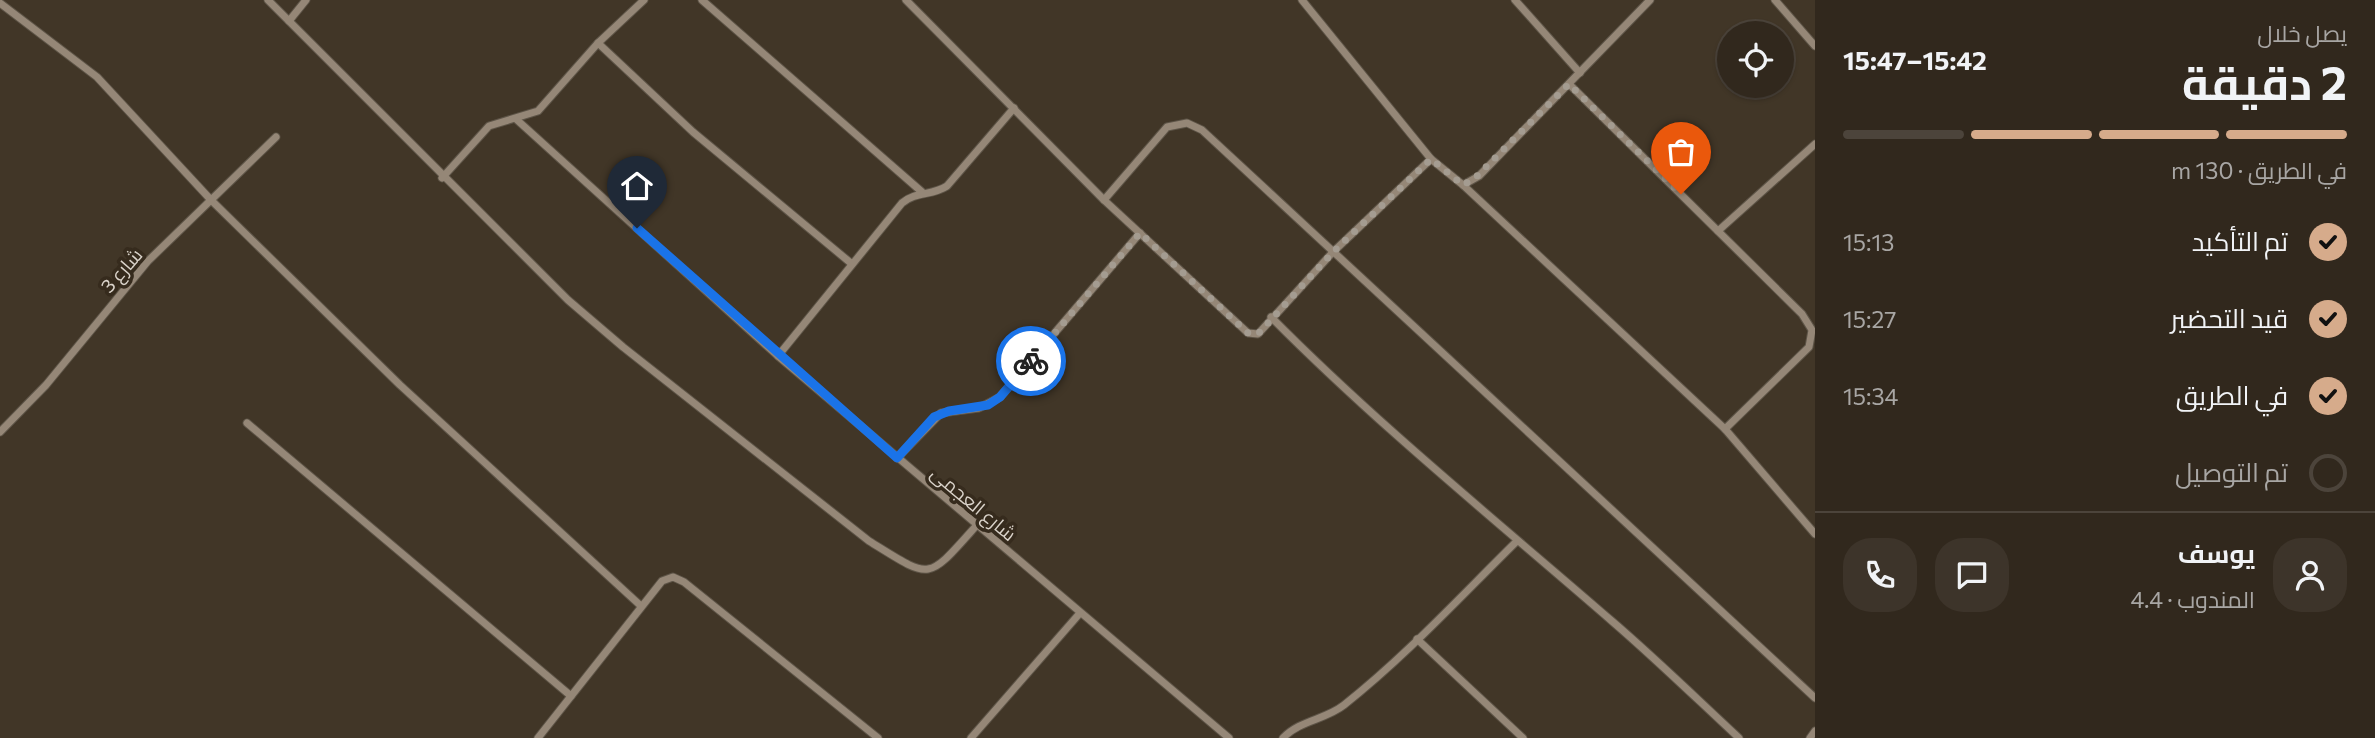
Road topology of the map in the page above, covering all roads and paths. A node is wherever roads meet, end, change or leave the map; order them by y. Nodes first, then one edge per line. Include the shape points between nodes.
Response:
1 (268, 0) edge
2 (306, 0) edge
3 (644, 0) edge
4 (702, 0) edge
5 (906, 0) edge
6 (1302, 0) edge
7 (1515, 0) edge
8 (1650, 0) edge
9 (1775, 0) edge
10 (0, 3) edge
11 (289, 21) junction
12 (598, 43) junction
13 (1815, 46) edge
14 (1580, 73) junction
15 (1569, 84) junction
16 (1014, 108) junction
17 (516, 119) junction
18 (276, 137) dead end
19 (1815, 144) edge
20 (1431, 159) junction
21 (442, 177) junction
22 (1463, 185) junction
23 (922, 192) junction
24 (211, 200) junction
25 (1104, 200) junction
26 (1718, 231) junction
27 (1140, 233) junction
28 (1333, 252) junction
29 (852, 264) junction
30 (1271, 317) junction
31 (778, 356) junction
32 (247, 423) dead end
33 (1725, 429) junction
34 (0, 432) edge
35 (897, 458) junction
36 (976, 526) junction
37 (1815, 534) edge
38 (1517, 541) junction
39 (641, 606) junction
40 (1080, 613) junction
41 (1417, 639) junction
42 (571, 696) junction
43 (1815, 698) edge
44 (1815, 731) edge
45 (538, 738) edge
46 (878, 738) edge
47 (971, 738) edge
48 (1229, 738) edge
49 (1283, 738) edge
50 (1523, 738) edge
51 (1739, 738) edge
52 (1810, 738) edge

1 - 11 street
2 - 11 street
3 - 12 street
4 - 23 street
5 - 16 street
6 - 20 street
7 - 14 street
8 - 14 street
9 - 13 street
10 - 24 street via 97,77
11 - 21 street
12 - 17 street via 538,111
12 - 29 street via 693,132
14 - 15 street
15 - 22 street via 1479,176
15 - 26 street
16 - 23 street via 947,186
16 - 25 street
17 - 21 street via 489,126
17 - 31 street, شارع العجمى
18 - 24 street, شارع 3
19 - 26 street
20 - 22 street
20 - 28 street
21 - 36 street via 622,347 869,541 911,567 929,570 940,566
22 - 33 street
23 - 29 street via 902,203
24 - 34 street, شارع 3 via 148,261 46,385
24 - 39 street via 400,385
25 - 27 street
25 - 28 street via 1167,127 1187,122 1202,130
26 - 33 street via 1802,314 1812,330 1809,347
27 - 30 street via 1248,333 1258,334
27 - 35 street via 1000,397 979,408 941,413
28 - 30 street
28 - 43 street
29 - 31 street
30 - 38 street via 1332,379
31 - 35 street, شارع العجمى
32 - 42 street
33 - 37 street
35 - 36 street, شارع العجمى
36 - 40 street, شارع العجمى
38 - 41 street
38 - 51 street
39 - 42 street
39 - 46 street via 662,581 679,578
40 - 47 street
40 - 48 street, شارع العجمى
41 - 49 street via 1343,706 1291,729
41 - 50 street
42 - 45 street
44 - 52 street

